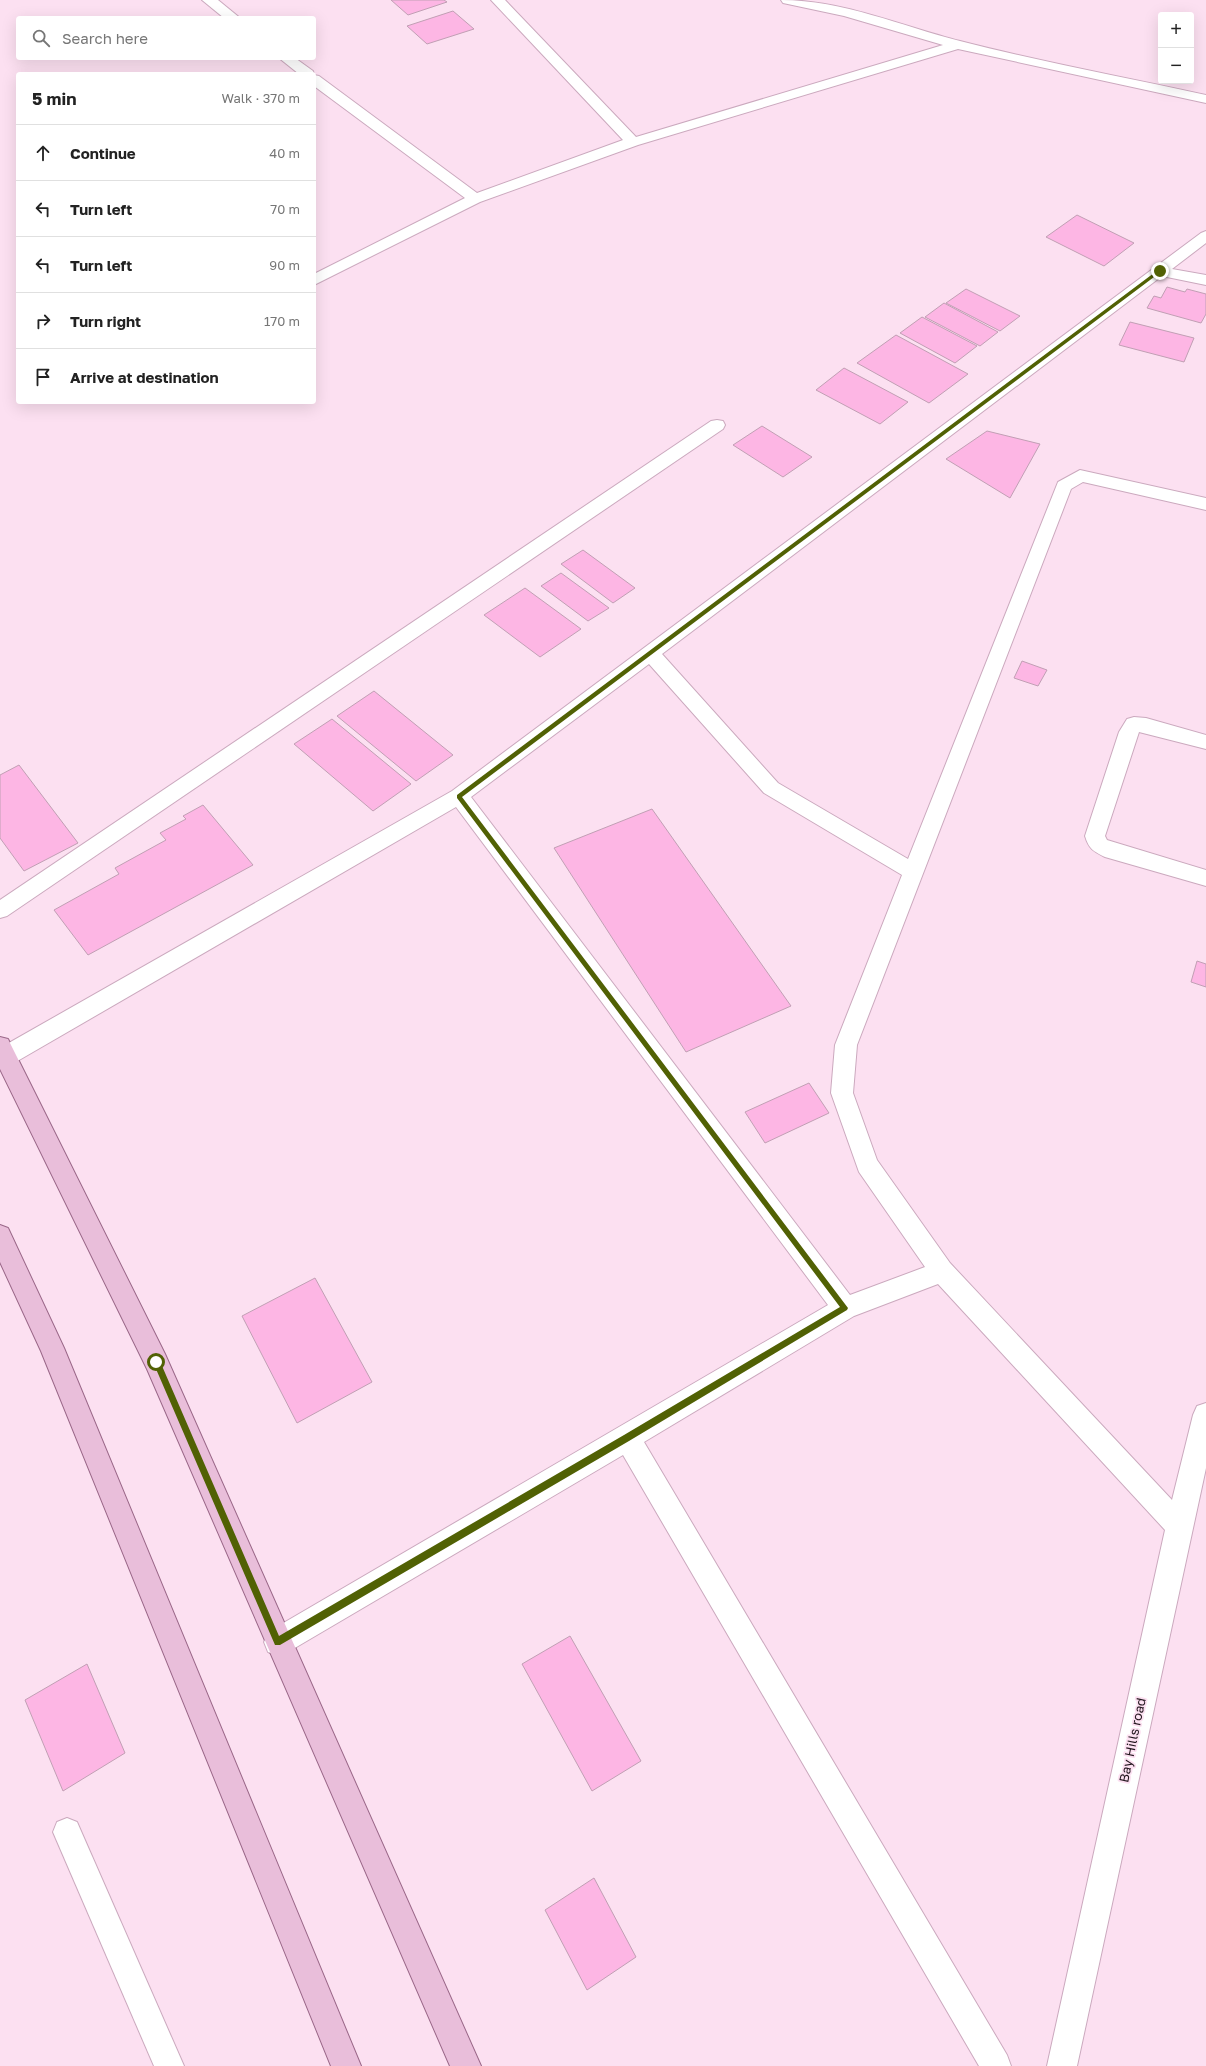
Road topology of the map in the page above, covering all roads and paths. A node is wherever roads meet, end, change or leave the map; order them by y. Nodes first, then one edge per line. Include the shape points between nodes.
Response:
1 (209, 0) edge
2 (498, 0) edge
3 (788, 0) edge
4 (230, 16) edge
5 (958, 45) junction
6 (289, 60) edge
7 (305, 72) edge
8 (316, 80) edge
9 (1206, 99) edge
10 (633, 142) junction
11 (475, 199) junction
12 (1206, 236) edge
13 (1160, 271) junction
14 (316, 279) edge
15 (1206, 280) edge
16 (717, 425) dead end
17 (1206, 504) edge
18 (650, 653) junction
19 (1206, 742) edge
20 (459, 796) junction
21 (914, 872) junction
22 (1206, 878) edge
23 (0, 910) edge
24 (3, 1051) edge
25 (0, 1236) edge
26 (942, 1271) junction
27 (845, 1308) junction
28 (1206, 1415) edge
29 (627, 1438) junction
30 (1179, 1526) junction
31 (278, 1642) junction
32 (67, 1832) dead end
33 (169, 2066) edge
34 (346, 2066) edge
35 (466, 2066) edge
36 (996, 2066) edge
37 (1062, 2066) edge

1 - 4 street
2 - 10 street
3 - 5 street via 847,13
5 - 9 street
5 - 10 street
6 - 7 street
8 - 11 street
10 - 11 street
11 - 14 street
12 - 13 street
13 - 15 street
13 - 18 street
16 - 23 lane
17 - 21 street via 1080,476 1064,486
18 - 20 street
18 - 21 street via 771,788
19 - 22 street via 1134,724 1095,836 1098,845 1112,852
20 - 24 street
20 - 27 street
21 - 26 street via 846,1044 842,1093 867,1165
24 - 31 main road via 156,1362
25 - 34 main road via 52,1348
26 - 27 street
26 - 30 street
27 - 29 street
28 - 30 street, Bay Hills road
29 - 31 street
29 - 36 street
30 - 37 street, Bay Hills road
31 - 35 main road
32 - 33 lane

